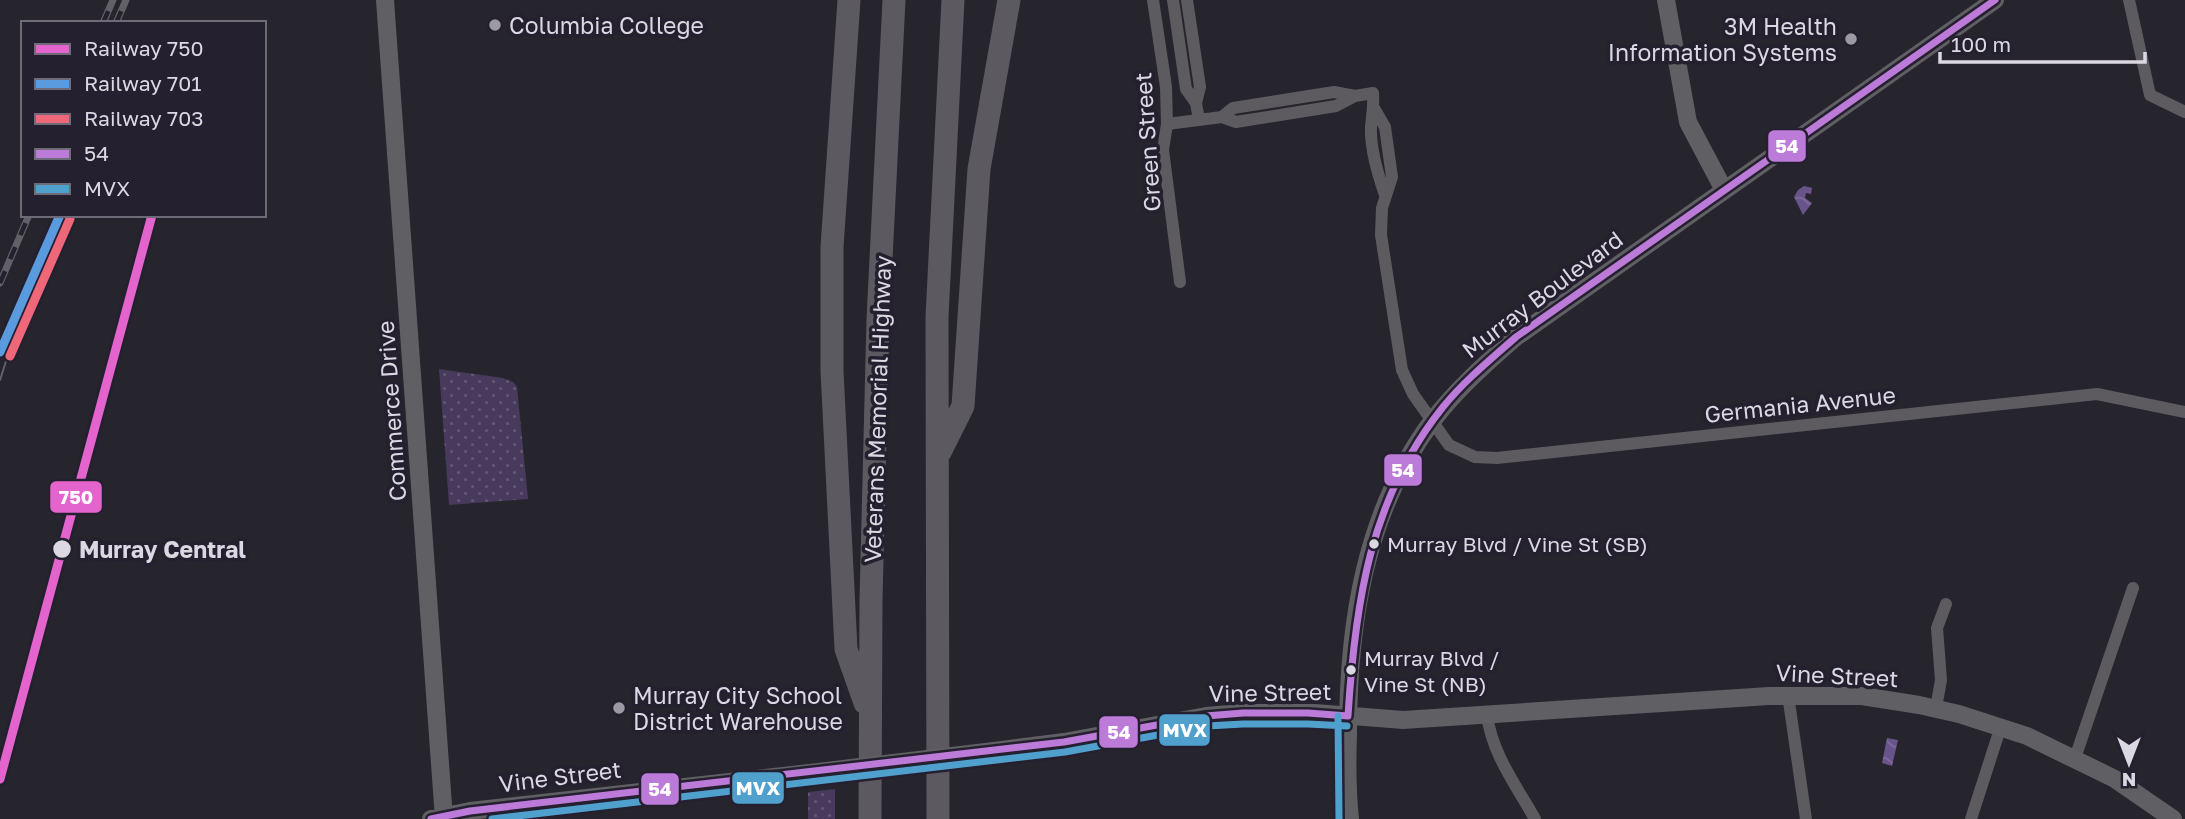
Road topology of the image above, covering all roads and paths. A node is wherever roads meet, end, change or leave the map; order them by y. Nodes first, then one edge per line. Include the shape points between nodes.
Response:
1 (385, 0) edge
2 (849, 0) edge
3 (894, 0) edge
4 (953, 0) edge
5 (1009, 0) edge
6 (1153, 0) edge
7 (1173, 0) edge
8 (1187, 0) edge
9 (1665, 0) edge
10 (1995, 0) edge
11 (2129, 0) edge
12 (1196, 103) junction
13 (2185, 112) edge
14 (1199, 120) junction
15 (1167, 124) junction
16 (1724, 190) junction
17 (1180, 282) dead end
18 (2185, 412) edge
19 (1432, 422) junction
20 (937, 458) junction
21 (2133, 588) dead end
22 (1946, 604) dead end
23 (1788, 695) junction
24 (1936, 708) junction
25 (1487, 715) junction
26 (1348, 716) junction
27 (871, 718) junction
28 (2001, 726) junction
29 (2075, 758) junction
30 (440, 818) edge
31 (870, 819) edge
32 (938, 819) edge
33 (1350, 819) edge
34 (1535, 819) edge
35 (1806, 819) edge
36 (1971, 819) edge
37 (2172, 819) edge

1 - 30 street, Commerce Drive
2 - 27 highway via 832,247 832,371 846,649
3 - 27 highway, Veterans Memorial Highway via 878,319
4 - 20 highway via 937,317
5 - 20 highway via 979,169 963,406
6 - 15 street, Green Street
7 - 12 street via 1186,89
8 - 12 street via 1200,87
9 - 16 street via 1688,122
10 - 16 street, Murray Boulevard
11 - 13 street via 2150,95
12 - 14 street
14 - 15 street
14 - 19 street, Germania Avenue via 1222,117 1236,122 1336,106 1373,93 1371,130 1385,195 1381,234 1402,370
15 - 17 street, Green Street via 1163,150
16 - 19 street, Murray Boulevard via 1516,338 1481,368
18 - 19 street, Germania Avenue via 2098,394 1488,459 1449,445
19 - 26 street, Murray Boulevard via 1384,506 1371,541 1356,613
20 - 32 highway
21 - 29 street
22 - 24 street via 1937,628 1941,680
23 - 24 street, Vine Street via 1862,696
23 - 25 street, Vine Street
23 - 35 street
24 - 28 street, Vine Street
25 - 26 street, Vine Street via 1404,720
25 - 34 street via 1496,751
26 - 30 street, Vine Street, bridge via 1206,716 1064,742
26 - 33 street, Murray Boulevard
27 - 31 highway, Veterans Memorial Highway
28 - 29 street, Vine Street
28 - 36 street
29 - 37 street, Vine Street via 2115,779

